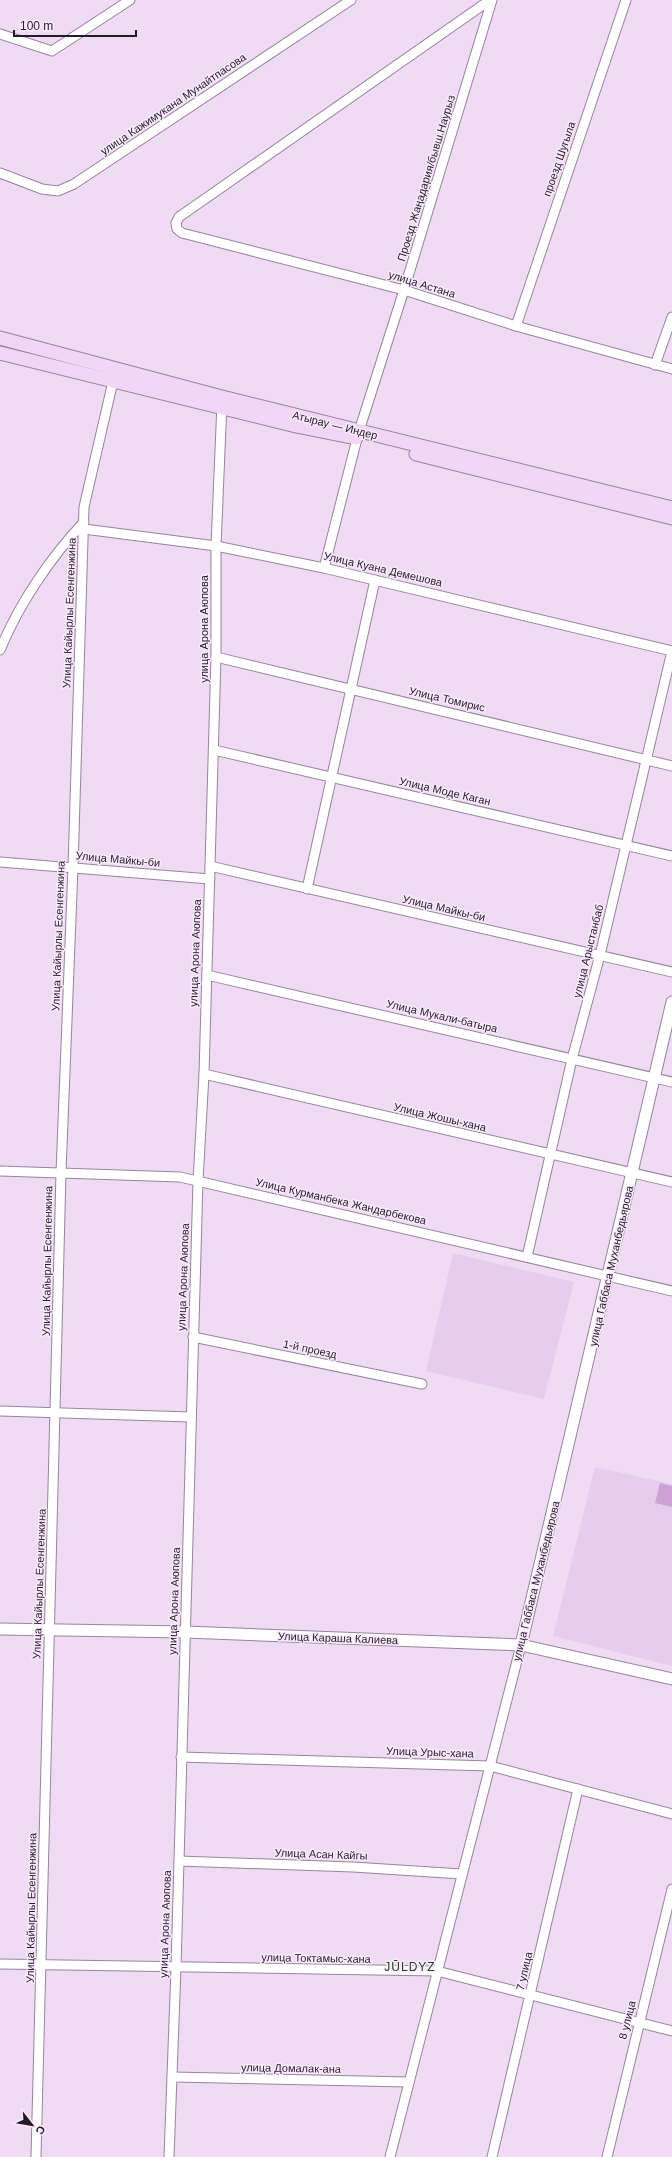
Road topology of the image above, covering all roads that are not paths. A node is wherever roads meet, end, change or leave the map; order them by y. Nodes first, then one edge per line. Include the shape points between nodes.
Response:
1 (130, 0) edge
2 (351, 0) edge
3 (491, 0) edge
4 (626, 0) edge
5 (0, 34) edge
6 (0, 173) edge
7 (404, 290) junction
8 (672, 317) edge
9 (516, 326) junction
10 (0, 338) edge
11 (0, 353) edge
12 (655, 365) junction
13 (116, 368) junction
14 (672, 369) edge
15 (113, 382) junction
16 (222, 403) junction
17 (358, 434) junction
18 (672, 508) edge
19 (672, 518) edge
20 (84, 525) junction
21 (216, 546) junction
22 (324, 568) junction
23 (375, 580) junction
24 (0, 650) edge
25 (672, 651) edge
26 (216, 657) junction
27 (350, 688) junction
28 (214, 750) junction
29 (647, 760) junction
30 (672, 766) edge
31 (331, 777) junction
32 (625, 845) junction
33 (672, 856) edge
34 (0, 862) edge
35 (210, 866) junction
36 (73, 867) junction
37 (210, 879) junction
38 (307, 888) junction
39 (600, 955) junction
40 (672, 972) edge
41 (207, 974) junction
42 (672, 1002) edge
43 (572, 1059) junction
44 (204, 1074) junction
45 (655, 1078) junction
46 (672, 1082) edge
47 (550, 1155) junction
48 (0, 1171) edge
49 (61, 1173) junction
50 (632, 1174) junction
51 (198, 1181) junction
52 (672, 1182) edge
53 (527, 1257) junction
54 (609, 1276) junction
55 (672, 1290) edge
56 (193, 1337) junction
57 (422, 1384) dead end
58 (0, 1411) edge
59 (55, 1411) junction
60 (191, 1417) junction
61 (0, 1629) edge
62 (49, 1629) junction
63 (186, 1632) junction
64 (522, 1645) junction
65 (672, 1679) edge
66 (181, 1757) junction
67 (490, 1766) junction
68 (578, 1789) junction
69 (672, 1814) edge
70 (179, 1862) junction
71 (462, 1874) junction
72 (672, 1889) edge
73 (0, 1964) edge
74 (42, 1966) junction
75 (176, 1968) junction
76 (437, 1971) junction
77 (531, 1995) junction
78 (639, 2023) junction
79 (672, 2031) edge
80 (172, 2077) junction
81 (409, 2082) junction
82 (36, 2157) edge
83 (169, 2157) edge
84 (390, 2157) edge
85 (492, 2157) edge
86 (607, 2157) edge

1 - 5 street via 52,51
2 - 6 street, улица Кажимукана Мунайтпасова via 74,184 58,190 42,188
3 - 7 street, Проезд Жаңадария/бывш.Наурыз
3 - 7 street, улица Астана via 179,217 176,223 177,229 182,233
4 - 9 street, проезд Шугыла
7 - 9 street, улица Астана
7 - 17 street, Проезд Жаңадария/бывш.Наурыз
8 - 12 street
9 - 12 street, улица Астана
10 - 13 main road, Атырау — Индер
11 - 15 main road, Атырау — Индер
12 - 14 street, улица Астана
13 - 15 street, Улица Кайырлы Есенгенжина
13 - 16 main road, Атырау — Индер
15 - 16 main road, Атырау — Индер
15 - 20 street, Улица Кайырлы Есенгенжина via 84,507
16 - 17 main road, Атырау — Индер
16 - 21 street, улица Арона Аюпова
17 - 18 main road, Атырау — Индер
17 - 19 main road, Атырау — Индер
17 - 22 street, Проезд Жаңадария/бывш.Наурыз
20 - 21 street, Улица Куана Демешова
20 - 24 street via 70,537 31,592
20 - 36 street, Улица Кайырлы Есенгенжина
21 - 22 street, Улица Куана Демешова
21 - 26 street, улица Арона Аюпова
22 - 23 street, Улица Куана Демешова
23 - 25 street, Улица Куана Демешова
23 - 27 street
25 - 29 street, улица Арыстанбаб
26 - 27 street, Улица Томирис
26 - 28 street, улица Арона Аюпова
27 - 29 street, Улица Томирис
27 - 31 street
28 - 31 street, Улица Моде Каган
28 - 35 street, улица Арона Аюпова
29 - 30 street, Улица Томирис
29 - 32 street, улица Арыстанбаб
31 - 32 street, Улица Моде Каган
31 - 38 street
32 - 33 street, Улица Моде Каган
32 - 39 street, улица Арыстанбаб
34 - 36 street, Улица Майкы-би
35 - 37 street, улица Арона Аюпова
35 - 38 street, Улица Майкы-би
36 - 37 street, Улица Майкы-би
36 - 49 street, Улица Кайырлы Есенгенжина
37 - 41 street, улица Арона Аюпова
38 - 39 street, Улица Майкы-би
39 - 40 street, Улица Майкы-би
39 - 43 street, улица Арыстанбаб
41 - 43 street, Улица Мукали-батыра
41 - 44 street, улица Арона Аюпова
42 - 45 street, улица Габбаса Муханбедьярова
43 - 45 street, Улица Мукали-батыра
43 - 47 street, улица Арыстанбаб
44 - 47 street, Улица Жошы-хана
44 - 51 street, улица Арона Аюпова
45 - 46 street, Улица Мукали-батыра
45 - 50 street, улица Габбаса Муханбедьярова
47 - 50 street, Улица Жошы-хана
47 - 53 street, улица Арыстанбаб
48 - 49 street, Улица Курманбека Жандарбекова
49 - 51 street, Улица Курманбека Жандарбекова via 180,1177
49 - 59 street, Улица Кайырлы Есенгенжина
50 - 52 street, Улица Жошы-хана
50 - 54 street, улица Габбаса Муханбедьярова
51 - 53 street, Улица Курманбека Жандарбекова
51 - 56 street, улица Арона Аюпова
53 - 54 street, Улица Курманбека Жандарбекова
54 - 55 street, Улица Курманбека Жандарбекова
54 - 64 street, улица Габбаса Муханбедьярова
56 - 57 street, 1-й проезд
56 - 60 street, улица Арона Аюпова
58 - 59 street
59 - 60 street
59 - 62 street, Улица Кайырлы Есенгенжина
60 - 63 street, улица Арона Аюпова
61 - 62 street, Улица Караша Калиева
62 - 63 street, Улица Караша Калиева
62 - 74 street, Улица Кайырлы Есенгенжина
63 - 64 street, Улица Караша Калиева
63 - 66 street, улица Арона Аюпова
64 - 65 street, Улица Караша Калиева
64 - 67 street, улица Габбаса Муханбедьярова
66 - 67 street, Улица Урыс-хана
66 - 70 street, улица Арона Аюпова
67 - 68 street, Улица Урыс-хана
67 - 71 street, улица Габбаса Муханбедьярова
68 - 69 street, Улица Урыс-хана
68 - 77 street, 7 улица
70 - 71 street, Улица Асан Кайгы via 353,1867
70 - 75 street, улица Арона Аюпова
71 - 76 street, улица Габбаса Муханбедьярова
72 - 78 street, 8 улица
73 - 74 street, улица Токтамыс-хана
74 - 75 street, улица Токтамыс-хана
74 - 82 street, Улица Кайырлы Есенгенжина
75 - 76 street, улица Токтамыс-хана
75 - 80 street, улица Арона Аюпова
76 - 77 street, улица Токтамыс-хана
76 - 81 street, улица Габбаса Муханбедьярова
77 - 78 street, улица Токтамыс-хана
77 - 85 street, 7 улица
78 - 79 street, улица Токтамыс-хана
78 - 86 street, 8 улица
80 - 81 street, улица Домалак-ана
80 - 83 street, улица Арона Аюпова
81 - 84 street, улица Габбаса Муханбедьярова

